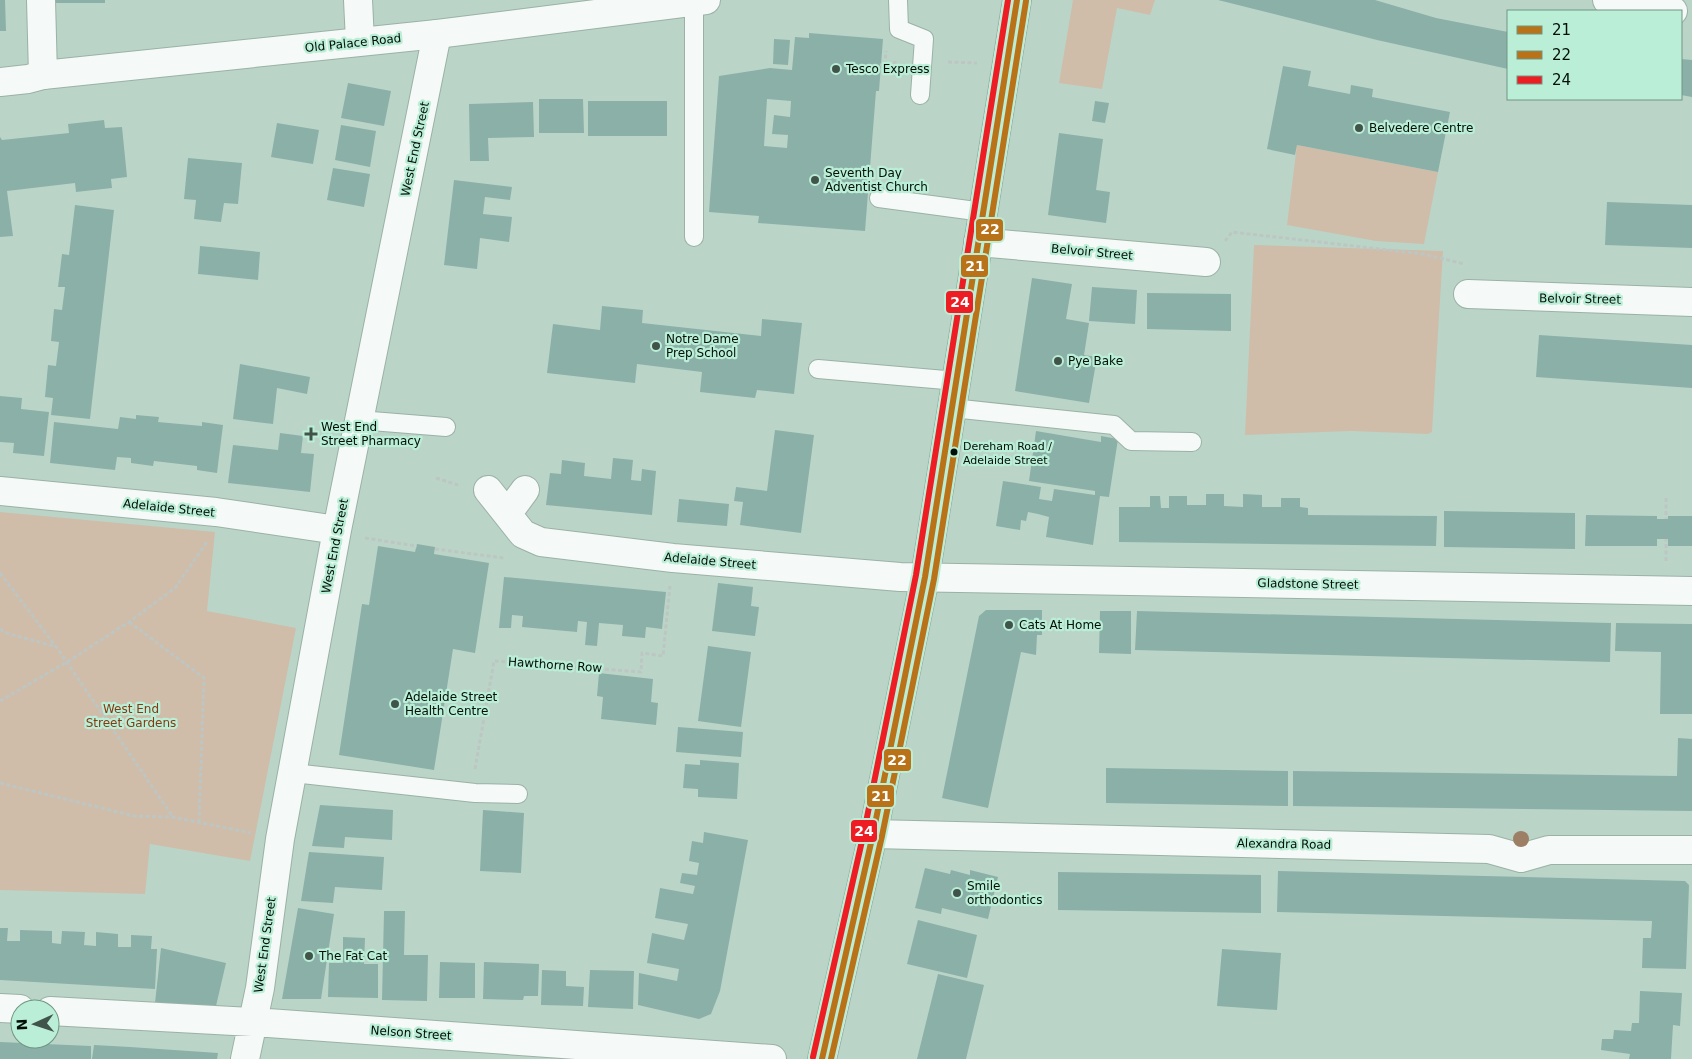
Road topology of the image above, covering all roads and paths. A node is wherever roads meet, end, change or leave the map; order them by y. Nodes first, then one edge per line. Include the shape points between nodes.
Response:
1 (40, 0) edge
2 (358, 0) edge
3 (898, 0) edge
4 (1017, 0) edge
5 (1607, 0) edge
6 (700, 1) edge
7 (596, 7) edge
8 (1667, 10) edge
9 (437, 34) junction
10 (360, 41) junction
11 (43, 75) junction
12 (0, 82) edge
13 (920, 94) dead end
14 (879, 198) dead end
15 (984, 212) junction
16 (694, 237) dead end
17 (978, 242) junction
18 (1206, 262) joint
19 (1468, 264) dead end
20 (1468, 294) dead end
21 (1692, 302) edge
22 (818, 369) dead end
23 (957, 381) junction
24 (952, 408) junction
25 (359, 420) junction
26 (446, 427) dead end
27 (1192, 442) dead end
28 (436, 478) dead end
29 (478, 489) joint
30 (525, 490) dead end
31 (0, 491) edge
32 (1666, 498) dead end
33 (216, 512) junction
34 (508, 513) junction
35 (1666, 519) dead end
36 (337, 530) junction
37 (417, 546) dead end
38 (435, 549) dead end
39 (491, 557) dead end
40 (673, 558) junction
41 (0, 573) edge
42 (925, 576) junction
43 (1692, 591) edge
44 (130, 622) junction
45 (0, 629) edge
46 (57, 648) junction
47 (67, 662) junction
48 (0, 701) edge
49 (293, 774) junction
50 (0, 783) edge
51 (472, 792) junction
52 (518, 794) dead end
53 (173, 817) junction
54 (199, 822) junction
55 (873, 834) junction
56 (280, 838) junction
57 (1692, 850) edge
58 (60, 1012) edge
59 (253, 1022) junction
60 (245, 1059) edge
61 (772, 1059) edge
62 (822, 1059) edge

1 - 11 street
2 - 10 street
3 - 13 lane via 899,28 924,39
4 - 15 street
5 - 8 street
6 - 7 street, Old Palace Road
6 - 16 lane
7 - 9 street, Old Palace Road
9 - 10 street, Old Palace Road
9 - 25 street, West End Street
10 - 11 street, Old Palace Road
11 - 12 street, Old Palace Road
14 - 15 lane
15 - 17 street
17 - 18 street, Belvoir Street
17 - 23 street
18 - 19 path via 1232,232 1423,254
20 - 21 street, Belvoir Street
22 - 23 lane
23 - 24 street
24 - 27 lane via 1114,425 1131,441
24 - 42 street
25 - 26 lane
25 - 36 street, West End Street
28 - 29 path
29 - 34 street, Adelaide Street
30 - 34 street
31 - 33 street, Adelaide Street
32 - 35 path
33 - 36 street, Adelaide Street
33 - 44 path via 209,539 175,588
34 - 40 street, Adelaide Street via 523,534 541,542
36 - 37 path
36 - 49 street, West End Street
38 - 39 path
40 - 42 street, Adelaide Street via 900,577
40 - 51 path, Hawthorne Row via 663,656 642,653 641,672 494,661
41 - 46 path
42 - 43 street, Gladstone Street
42 - 55 street
44 - 47 path
44 - 54 path via 204,678
45 - 46 path
46 - 47 path
47 - 48 path
47 - 53 path
49 - 51 lane
49 - 56 street, West End Street
50 - 53 path via 134,816
51 - 52 lane
53 - 54 path
54 - 56 path
55 - 57 street, Alexandra Road via 1489,848 1521,858 1549,850
55 - 62 street
56 - 59 street, West End Street
58 - 59 street, Nelson Street
59 - 60 street, West End Street
59 - 61 street, Nelson Street

